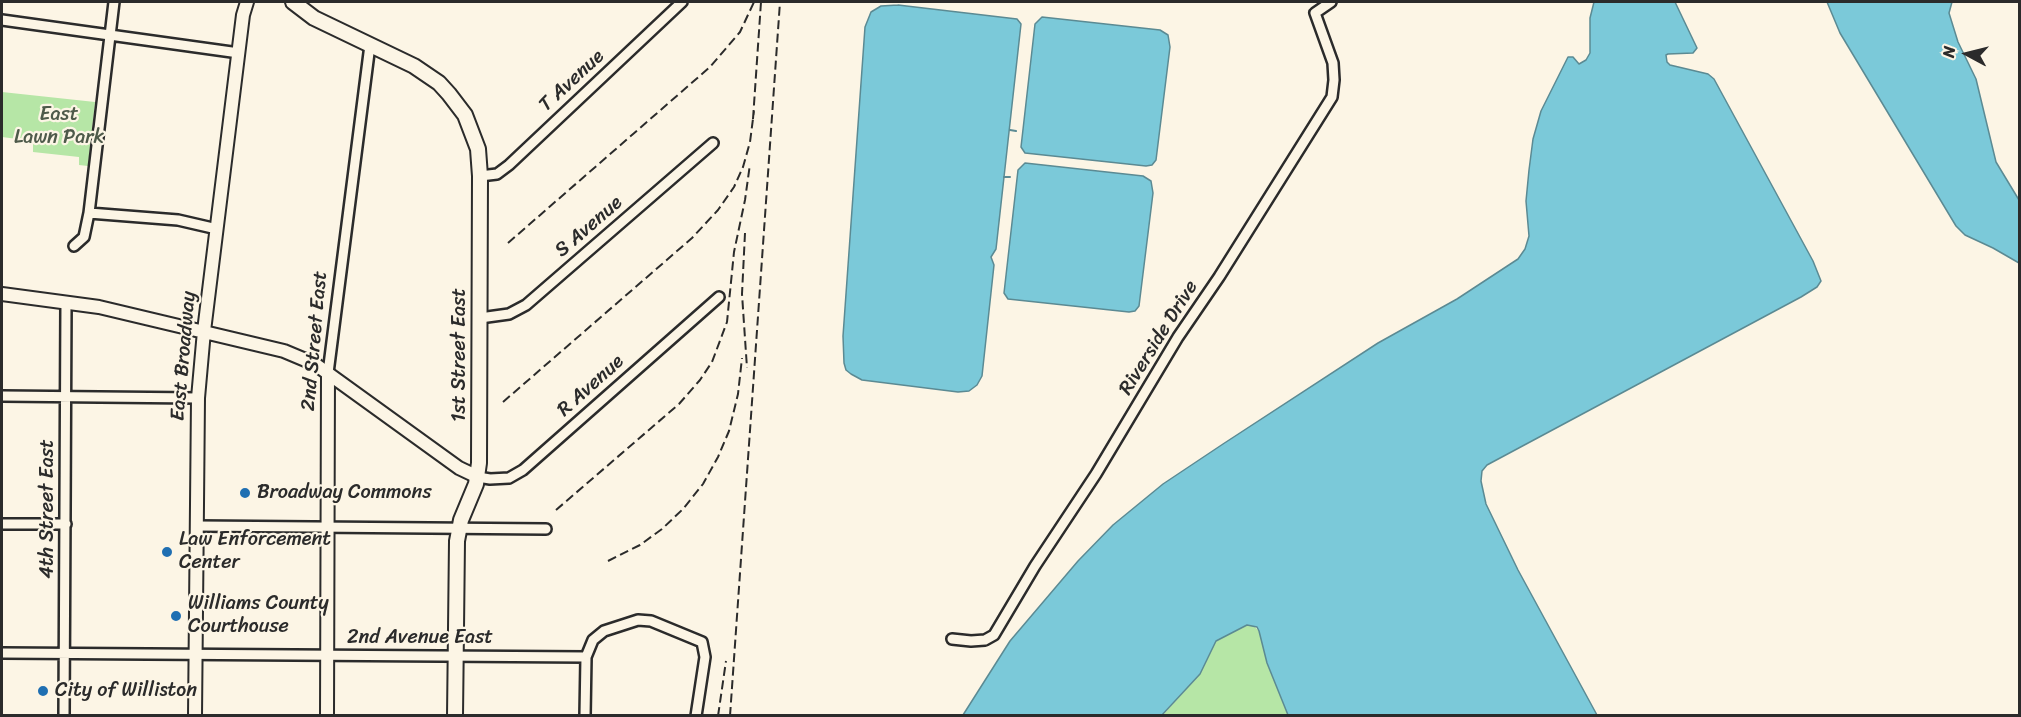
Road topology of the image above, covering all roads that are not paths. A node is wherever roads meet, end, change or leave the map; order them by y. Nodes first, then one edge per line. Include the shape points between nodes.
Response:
1 (114, 2) edge
2 (247, 2) edge
3 (293, 2) edge
4 (682, 2) edge
5 (1331, 2) edge
6 (2, 20) edge
7 (110, 36) junction
8 (369, 45) junction
9 (239, 53) junction
10 (713, 143) dead end
11 (480, 176) junction
12 (89, 213) junction
13 (217, 229) junction
14 (74, 246) dead end
15 (2, 294) edge
16 (719, 297) dead end
17 (66, 303) junction
18 (480, 318) junction
19 (204, 331) junction
20 (328, 373) junction
21 (2, 396) edge
22 (66, 396) junction
23 (198, 398) junction
24 (477, 477) junction
25 (2, 524) edge
26 (66, 524) junction
27 (197, 526) junction
28 (328, 528) junction
29 (546, 529) dead end
30 (459, 530) junction
31 (952, 639) dead end
32 (2, 653) edge
33 (65, 653) junction
34 (196, 654) junction
35 (328, 655) junction
36 (455, 656) junction
37 (586, 657) junction
38 (64, 716) edge
39 (195, 716) edge
40 (327, 716) edge
41 (455, 716) edge
42 (585, 716) edge
43 (696, 716) edge

1 - 7 street
2 - 9 street, East Broadway
3 - 8 main road, 1st Street East via 314,18
4 - 11 street, T Avenue via 509,165 497,174
5 - 31 street, Riverside Drive via 1315,13 1334,63 1332,97 994,635 978,641
6 - 7 street
7 - 9 street
7 - 12 street
8 - 11 main road, 1st Street East via 428,75 454,99 475,136
8 - 20 street, 2nd Street East
9 - 13 street, East Broadway
10 - 18 street, S Avenue via 526,305 509,314
11 - 18 main road, 1st Street East
12 - 13 street via 178,220
12 - 14 street via 84,237
13 - 19 street, East Broadway
15 - 17 street
16 - 24 street, R Avenue via 523,470 508,478
17 - 19 street
17 - 22 street, 4th Street East
18 - 24 main road, 1st Street East
19 - 20 street via 284,351
19 - 23 street, East Broadway
20 - 24 street
20 - 28 street, 2nd Street East
21 - 22 street
22 - 23 street
22 - 26 street, 4th Street East
23 - 27 street, East Broadway
24 - 30 main road, 1st Street East
25 - 26 street
26 - 33 street, 4th Street East
27 - 28 street
27 - 34 street, East Broadway
28 - 30 street
28 - 35 street, 2nd Street East
29 - 30 street
30 - 36 main road, 1st Street East
32 - 33 street, 2nd Avenue East
33 - 34 street, 2nd Avenue East
33 - 38 street, 4th Street East
34 - 35 street, 2nd Avenue East
34 - 39 street, East Broadway
35 - 36 street, 2nd Avenue East
35 - 40 street, 2nd Street East
36 - 37 street, 2nd Avenue East
36 - 41 main road, 1st Street East
37 - 42 street
37 - 43 street via 593,640 604,631 638,620 651,621 702,642 705,657

